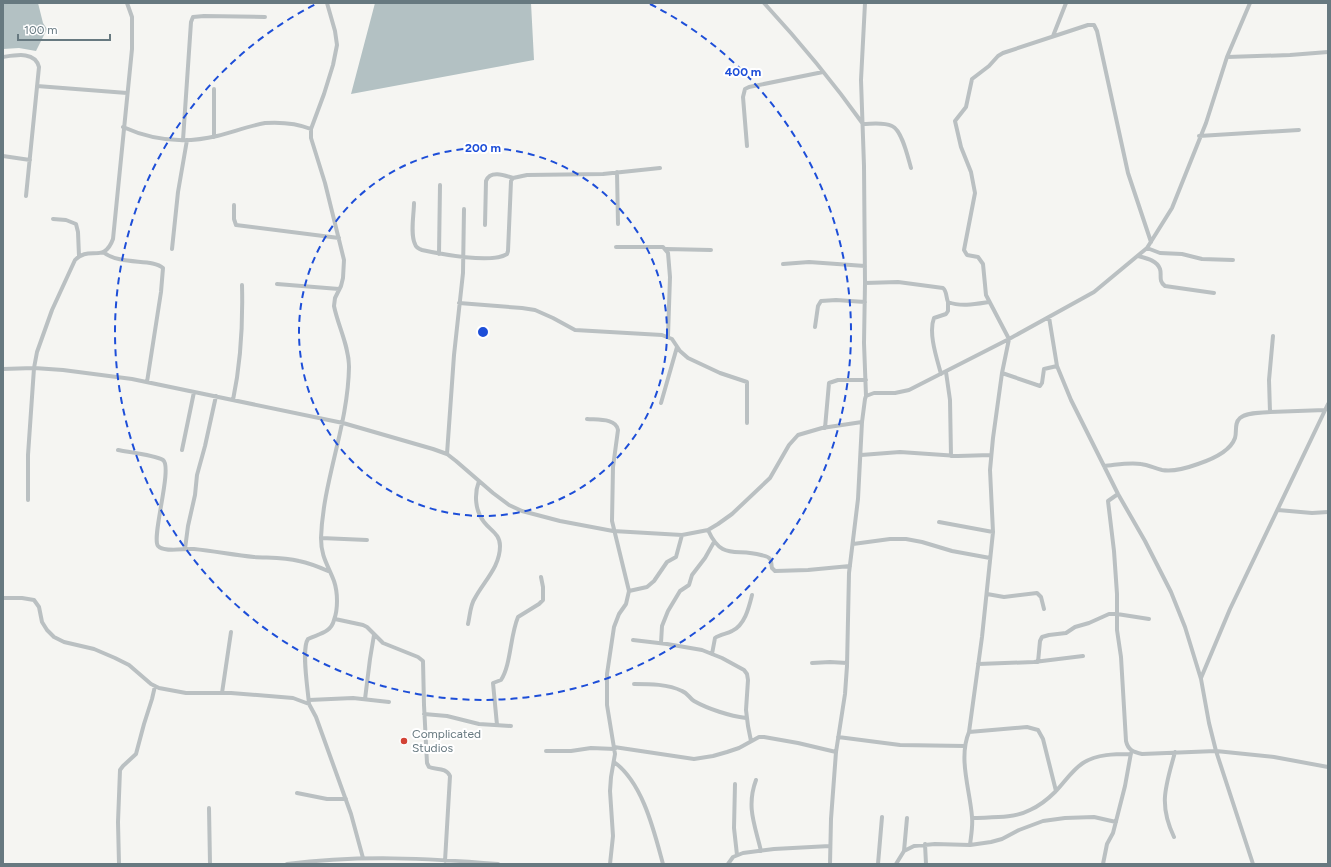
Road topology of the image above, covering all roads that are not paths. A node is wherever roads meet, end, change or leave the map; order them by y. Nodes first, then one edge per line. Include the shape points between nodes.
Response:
1 (128, 3) edge
2 (328, 3) edge
3 (764, 3) edge
4 (865, 3) edge
5 (1066, 3) edge
6 (1250, 3) edge
7 (265, 18) dead end
8 (1053, 36) junction
9 (1328, 52) edge
10 (3, 56) edge
11 (1227, 57) junction
12 (823, 72) junction
13 (37, 86) junction
14 (214, 90) dead end
15 (127, 93) junction
16 (863, 124) junction
17 (123, 127) junction
18 (311, 127) junction
19 (1299, 130) dead end
20 (1200, 136) junction
21 (214, 137) junction
22 (185, 140) junction
23 (747, 146) dead end
24 (3, 156) edge
25 (30, 160) junction
26 (660, 168) dead end
27 (911, 168) dead end
28 (617, 172) junction
29 (512, 178) junction
30 (440, 185) dead end
31 (26, 196) dead end
32 (414, 203) dead end
33 (234, 204) dead end
34 (464, 209) dead end
35 (53, 219) dead end
36 (618, 224) dead end
37 (485, 225) dead end
38 (339, 238) junction
39 (1151, 242) junction
40 (616, 247) dead end
41 (1148, 248) junction
42 (172, 249) dead end
43 (666, 249) junction
44 (711, 250) dead end
45 (104, 252) junction
46 (439, 254) junction
47 (79, 256) junction
48 (1138, 256) junction
49 (464, 258) junction
50 (1233, 260) dead end
51 (783, 264) dead end
52 (865, 266) junction
53 (865, 283) junction
54 (277, 284) dead end
55 (242, 285) dead end
56 (339, 289) junction
57 (1214, 293) dead end
58 (865, 302) junction
59 (948, 302) junction
60 (989, 302) junction
61 (459, 303) junction
62 (1049, 317) junction
63 (815, 326) dead end
64 (668, 336) junction
65 (1273, 336) dead end
66 (1009, 339) junction
67 (677, 347) junction
68 (1057, 366) junction
69 (34, 368) junction
70 (3, 369) edge
71 (946, 372) junction
72 (1002, 373) junction
73 (941, 374) junction
74 (866, 380) junction
75 (147, 382) junction
76 (194, 392) junction
77 (216, 396) junction
78 (866, 396) junction
79 (233, 400) junction
80 (660, 403) dead end
81 (1328, 404) edge
82 (1325, 410) junction
83 (1270, 412) junction
84 (587, 418) dead end
85 (862, 422) junction
86 (343, 423) junction
87 (747, 423) dead end
88 (825, 428) junction
89 (118, 450) dead end
90 (182, 450) dead end
91 (447, 454) junction
92 (861, 455) junction
93 (991, 455) junction
94 (951, 456) junction
95 (1104, 466) junction
96 (479, 481) junction
97 (1118, 494) junction
98 (28, 500) dead end
99 (1278, 510) junction
100 (1328, 512) edge
101 (939, 522) dead end
102 (708, 530) junction
103 (614, 531) junction
104 (993, 532) junction
105 (682, 535) junction
106 (321, 538) junction
107 (367, 540) dead end
108 (714, 542) junction
109 (853, 544) junction
110 (185, 549) junction
111 (990, 558) junction
112 (850, 566) junction
113 (328, 571) junction
114 (541, 578) dead end
115 (629, 591) junction
116 (987, 594) junction
117 (752, 595) dead end
118 (3, 598) edge
119 (1044, 609) dead end
120 (1117, 614) junction
121 (335, 619) junction
122 (1149, 619) dead end
123 (468, 624) dead end
124 (231, 632) dead end
125 (374, 635) junction
126 (633, 640) dead end
127 (661, 643) junction
128 (712, 654) junction
129 (1083, 656) dead end
130 (1038, 662) junction
131 (812, 663) dead end
132 (847, 663) junction
133 (978, 664) junction
134 (1201, 679) junction
135 (634, 684) dead end
136 (155, 686) junction
137 (222, 693) junction
138 (365, 699) junction
139 (309, 702) junction
140 (389, 702) dead end
141 (424, 714) junction
142 (746, 718) junction
143 (497, 725) junction
144 (511, 726) dead end
145 (969, 732) junction
146 (838, 737) junction
147 (752, 741) junction
148 (965, 746) junction
149 (614, 748) junction
150 (546, 750) dead end
151 (1216, 751) junction
152 (836, 752) junction
153 (1131, 752) junction
154 (1175, 752) junction
155 (614, 762) junction
156 (1328, 767) edge
157 (756, 780) dead end
158 (735, 784) dead end
159 (1056, 791) junction
160 (297, 793) dead end
161 (346, 799) junction
162 (209, 808) dead end
163 (882, 817) dead end
164 (907, 818) dead end
165 (972, 818) junction
166 (1116, 822) junction
167 (1174, 837) dead end
168 (925, 844) junction
169 (970, 845) junction
170 (830, 846) junction
171 (761, 851) junction
172 (904, 851) junction
173 (737, 855) junction
174 (363, 858) junction
175 (380, 859) junction
176 (446, 861) junction
177 (304, 863) edge
178 (119, 864) edge
179 (210, 864) edge
180 (287, 864) edge
181 (380, 864) edge
182 (498, 864) edge
183 (610, 864) edge
184 (663, 864) edge
185 (728, 864) edge
186 (830, 864) edge
187 (878, 864) edge
188 (896, 864) edge
189 (926, 864) edge
190 (1103, 864) edge
191 (1253, 864) edge

1 - 15 street via 133,26
2 - 18 street via 337,45 333,65
3 - 12 street
4 - 16 street via 861,80
5 - 8 street
6 - 11 street
7 - 22 street via 193,17
8 - 39 street via 1088,25 1095,27 1128,173
8 - 60 street via 998,56 970,82 966,107 955,121 961,147 971,172 974,193 964,250 966,255 978,258 984,264 985,289
9 - 11 street
10 - 13 street via 26,55 35,58 39,67
11 - 20 street
12 - 16 street
12 - 23 street via 745,89 743,97
13 - 15 street
13 - 25 street
14 - 21 street
15 - 17 street
16 - 27 street via 888,125 896,128
16 - 52 street
17 - 22 street via 162,140
17 - 45 street via 115,226 111,246
18 - 21 street via 265,123
18 - 38 street via 312,146 325,183
19 - 20 street
20 - 39 street via 1172,208
21 - 22 street
22 - 42 street
24 - 25 street
25 - 31 street
26 - 28 street
28 - 29 street via 527,175
28 - 36 street
29 - 37 street via 499,175 488,177
29 - 49 street via 507,254 500,257
30 - 46 street
32 - 46 street via 415,244 422,250
33 - 38 street via 236,225
34 - 49 street
35 - 47 street via 76,224
38 - 56 street via 344,260 343,278
39 - 41 street
40 - 43 street
41 - 48 street
41 - 50 street via 1160,253 1182,254 1202,259
43 - 44 street
43 - 64 street via 670,277
45 - 47 street
45 - 75 street via 118,260 163,268
46 - 49 street
47 - 69 street via 52,310
48 - 57 street via 1157,264 1161,282 1165,286
48 - 62 street via 1094,292
49 - 61 street
51 - 52 street via 809,262
52 - 53 street
53 - 58 street
53 - 59 street via 898,282 943,288
54 - 56 street
55 - 79 street via 242,336 238,379
56 - 86 street via 334,298 334,306 348,353 349,366
58 - 63 street via 820,301
58 - 74 street
59 - 60 street via 964,305
59 - 73 street via 947,313 934,318 932,324
60 - 66 street
61 - 64 street via 535,310 575,330
61 - 91 street
62 - 66 street
62 - 68 street
64 - 67 street
65 - 83 street via 1269,380
66 - 71 street
66 - 72 street
67 - 80 street
67 - 87 street via 684,356 747,382
68 - 72 street via 1044,368 1040,386
68 - 95 street via 1070,400
69 - 70 street
69 - 75 street via 80,371
69 - 98 street via 28,455
71 - 73 street
71 - 94 street via 950,400
72 - 93 street
73 - 78 street via 901,392 874,393
74 - 78 street
74 - 88 street via 838,380 829,383
75 - 76 street
76 - 77 street
76 - 90 street
77 - 79 street
77 - 110 street via 197,475
78 - 85 street
79 - 86 street
81 - 82 street
82 - 83 street
82 - 99 street
83 - 95 street via 1242,416 1237,421 1232,443 1209,460 1195,466 1170,470 1126,463
84 - 103 street via 609,421 617,426 618,430 612,496
85 - 88 street
85 - 92 street
86 - 91 street
86 - 106 street via 327,490
88 - 102 street via 801,433 795,437 767,481 732,514
89 - 110 street via 165,462 157,545 164,549
91 - 96 street
92 - 94 street via 900,452
92 - 109 street
93 - 94 street
93 - 104 street
95 - 97 street
96 - 103 street via 509,505 522,511
96 - 123 street via 476,496 480,515 498,536 500,548 496,566 474,598
97 - 120 street via 1108,501 1114,551
97 - 134 street via 1171,592
99 - 100 street
99 - 134 street via 1230,609
101 - 104 street
102 - 105 street
102 - 108 street
103 - 105 street
103 - 115 street
104 - 111 street
105 - 115 street via 676,557 667,562 654,581 647,587
106 - 107 street
106 - 113 street via 323,559
108 - 112 street via 730,552 767,557 775,571
108 - 127 street via 692,575 688,586 680,591 668,611 662,626
109 - 111 street via 906,538
109 - 112 street
110 - 113 street via 300,561
111 - 116 street
112 - 132 street
113 - 121 street via 336,589
114 - 143 street via 543,600 518,617 504,673 501,680 493,683
115 - 149 street via 626,604 614,627 607,674 607,705
116 - 119 street via 1004,597 1037,593 1041,597
116 - 133 street
117 - 128 street via 737,628 715,638
118 - 136 street via 34,600 39,607 42,622 54,637 109,655 129,665
120 - 122 street
120 - 130 street via 1106,615 1066,633 1042,637
120 - 153 street via 1126,741
121 - 125 street via 363,625
121 - 139 street via 329,630 306,641
124 - 137 street
125 - 138 street
125 - 141 street via 383,643 423,661
126 - 127 street
127 - 128 street
128 - 142 street via 739,667 747,674
129 - 130 street
130 - 133 street
131 - 132 street
132 - 146 street
133 - 145 street
134 - 151 street
135 - 142 street via 657,685 679,690 693,701 726,714
136 - 137 street via 177,692
136 - 178 street via 136,754 120,770
137 - 139 street via 293,698
138 - 139 street
138 - 140 street
139 - 161 street
141 - 143 street
141 - 176 street via 428,766 446,771 450,776
142 - 147 street
143 - 144 street
145 - 148 street
145 - 159 street via 1027,727 1038,730 1043,739
146 - 148 street via 900,745
146 - 152 street
147 - 149 street via 727,752 694,759
147 - 152 street via 764,737
148 - 165 street
149 - 150 street
149 - 155 street
151 - 154 street
151 - 156 street via 1266,756
151 - 191 street
152 - 170 street
153 - 154 street
153 - 159 street via 1101,756 1084,762
153 - 166 street via 1128,776
154 - 167 street via 1165,787 1164,801
155 - 183 street via 610,791 613,836
155 - 184 street via 630,777 636,788 651,824
157 - 171 street via 751,794 751,808
158 - 173 street via 734,828
159 - 165 street via 1042,804 1021,814
160 - 161 street via 327,799
161 - 174 street
162 - 179 street
163 - 187 street
164 - 172 street
165 - 169 street
166 - 169 street via 1094,817 1043,821 1002,839
166 - 190 street via 1107,844
168 - 169 street
168 - 172 street
168 - 189 street
170 - 171 street
170 - 186 street
171 - 173 street
172 - 188 street
173 - 185 street
174 - 175 street
174 - 177 street
175 - 176 street
175 - 181 street
176 - 182 street
177 - 180 street

